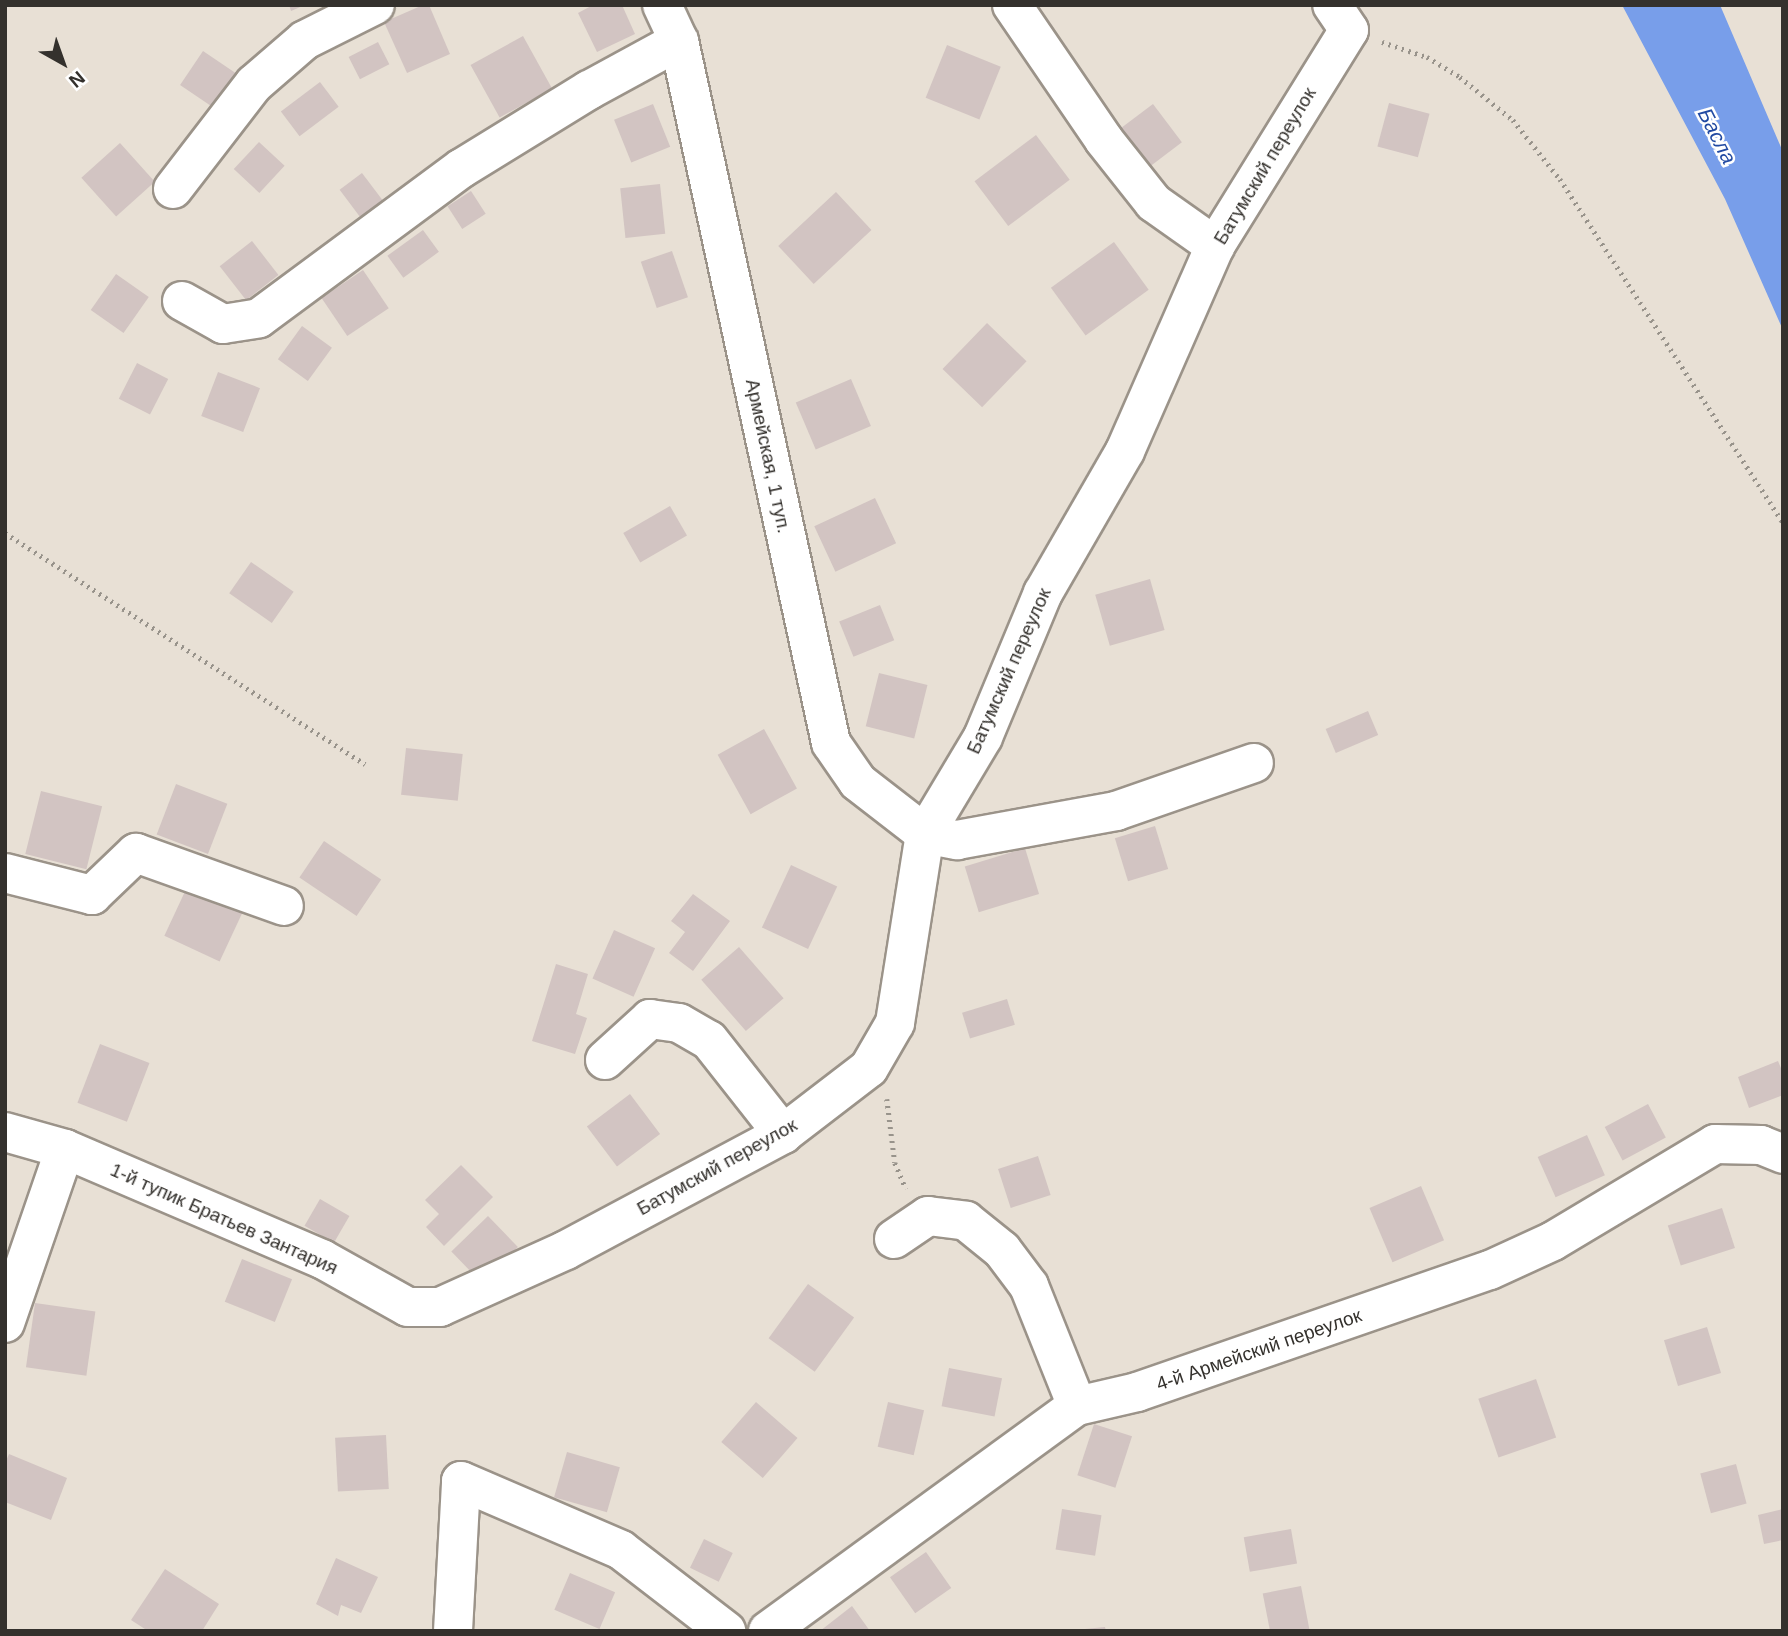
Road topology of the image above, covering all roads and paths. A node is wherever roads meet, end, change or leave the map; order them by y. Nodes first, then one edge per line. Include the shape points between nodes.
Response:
1 (375, 5) edge
2 (662, 5) edge
3 (1012, 5) edge
4 (1338, 15) edge
5 (679, 41) junction
6 (173, 190) dead end
7 (1215, 246) junction
8 (182, 301) dead end
9 (1783, 523) edge
10 (5, 533) edge
11 (1254, 763) dead end
12 (365, 764) dead end
13 (925, 834) junction
14 (5, 873) edge
15 (284, 906) dead end
16 (605, 1060) dead end
17 (869, 1068) junction
18 (5, 1132) edge
19 (783, 1134) junction
20 (65, 1149) junction
21 (1783, 1154) edge
22 (928, 1216) junction
23 (894, 1239) dead end
24 (440, 1307) joint
25 (5, 1323) edge
26 (1077, 1406) junction
27 (453, 1631) edge
28 (726, 1631) edge
29 (768, 1631) edge

1 - 6 street via 305,40 254,84
2 - 5 street, Армейская, 1 туп.
3 - 7 street via 1104,140 1154,203
4 - 7 street, Батумский переулок
4 - 9 path via 1427,57 1513,120 1560,179
5 - 8 street via 462,168 259,318 223,324
5 - 13 street, Армейская, 1 туп. via 831,743 858,782
7 - 13 street, Батумский переулок via 1125,451 1043,593 983,737
10 - 12 path
11 - 13 street via 1116,811 957,840
13 - 17 street, Батумский переулок via 895,1023
14 - 15 street via 92,895 136,853
16 - 19 street via 650,1019 678,1023 709,1040
17 - 19 street, Батумский переулок
17 - 22 path via 887,1099 895,1164 909,1195
18 - 20 street, 1-й тупик Братьев Зантария
19 - 24 street, Батумский переулок via 566,1250
20 - 24 street, 1-й тупик Братьев Зантария via 321,1259 408,1307
20 - 25 street
21 - 26 street, 4-й Армейский переулок via 1760,1145 1715,1144 1553,1241 1490,1270 1138,1392
22 - 23 street
22 - 26 street via 966,1221 1009,1259 1029,1286
26 - 29 street, 4-й Армейский переулок
27 - 28 street via 461,1481 621,1550

